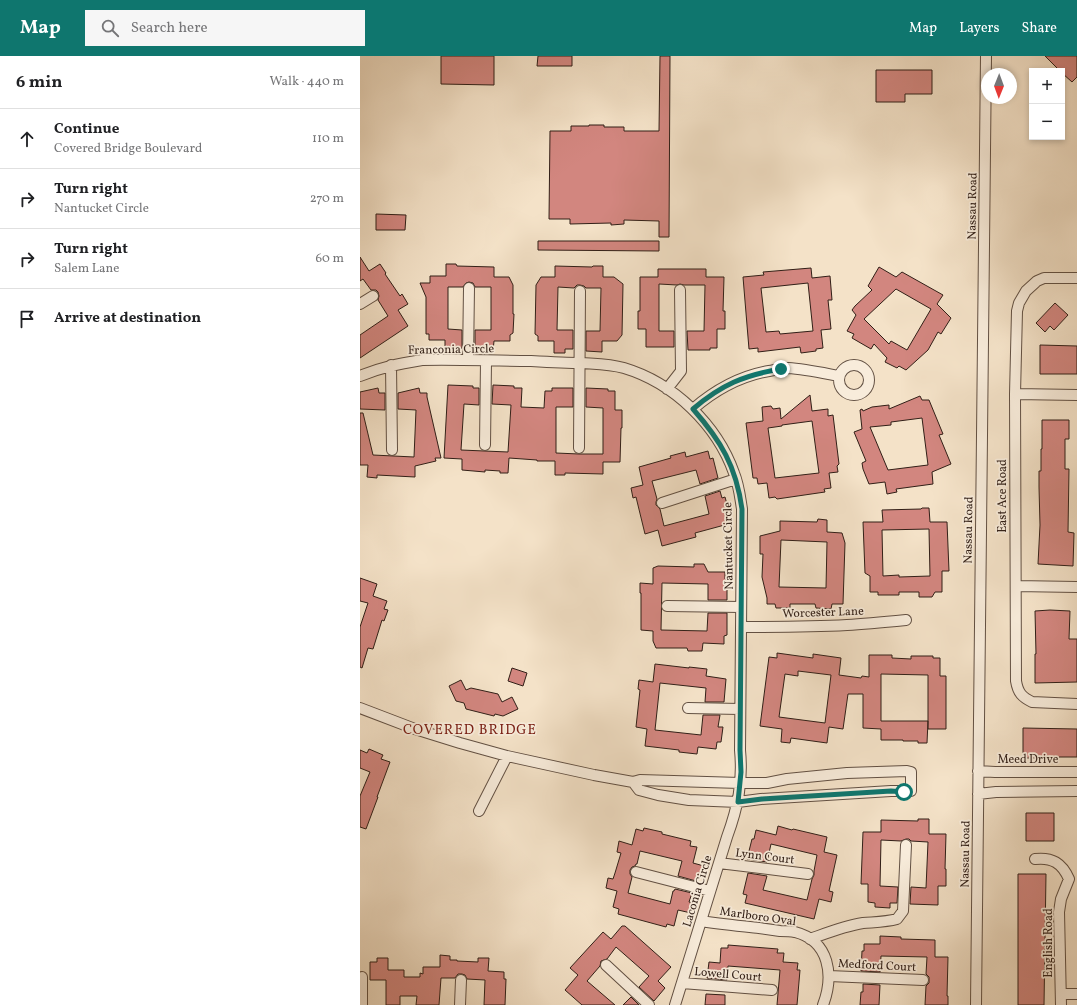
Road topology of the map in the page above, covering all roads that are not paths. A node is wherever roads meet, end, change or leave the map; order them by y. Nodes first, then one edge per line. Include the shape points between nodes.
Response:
1 (986, 56) edge
2 (1077, 278) edge
3 (468, 288) dead end
4 (680, 290) dead end
5 (580, 292) dead end
6 (373, 296) dead end
7 (360, 304) edge
8 (468, 360) junction
9 (486, 361) junction
10 (545, 362) joint
11 (580, 363) junction
12 (391, 365) junction
13 (360, 376) edge
14 (840, 376) dead end
15 (667, 389) junction
16 (1015, 394) junction
17 (1077, 395) edge
18 (693, 409) junction
19 (485, 445) dead end
20 (579, 448) dead end
21 (392, 450) dead end
22 (736, 479) junction
23 (662, 503) dead end
24 (1016, 586) junction
25 (1077, 586) edge
26 (667, 606) dead end
27 (741, 607) junction
28 (906, 620) dead end
29 (741, 627) junction
30 (1077, 704) edge
31 (360, 708) edge
32 (688, 708) dead end
33 (740, 709) junction
34 (506, 756) junction
35 (978, 771) junction
36 (1077, 772) edge
37 (633, 782) junction
38 (740, 783) junction
39 (1077, 791) edge
40 (978, 794) junction
41 (738, 802) junction
42 (479, 810) dead end
43 (906, 845) dead end
44 (1035, 859) dead end
45 (719, 863) junction
46 (636, 872) dead end
47 (808, 874) dead end
48 (1073, 879) edge
49 (710, 891) junction
50 (701, 921) junction
51 (810, 939) junction
52 (606, 965) dead end
53 (829, 976) junction
54 (362, 977) dead end
55 (461, 980) dead end
56 (923, 980) dead end
57 (682, 983) junction
58 (772, 990) dead end
59 (1061, 994) junction
60 (1077, 994) edge
61 (362, 1005) edge
62 (460, 1005) edge
63 (649, 1005) edge
64 (675, 1005) edge
65 (823, 1005) edge
66 (976, 1005) edge
67 (1061, 1005) edge

1 - 35 street, Nassau Road
2 - 16 street, East Ace Road via 1044,278 1031,285 1022,297 1017,311
3 - 8 street
4 - 15 street via 681,371
5 - 11 street
6 - 7 street
8 - 9 street, Franconia Circle
8 - 12 street, Franconia Circle via 422,360
9 - 10 street, Franconia Circle
9 - 19 street
10 - 11 street, Nantucket Circle
11 - 15 street, Nantucket Circle via 606,364 622,368
11 - 20 street
12 - 13 street, Franconia Circle
12 - 21 street
14 - 18 street via 788,368 760,372 721,388
15 - 18 street, Nantucket Circle
16 - 17 street
16 - 24 street, East Ace Road
18 - 22 street, Nantucket Circle via 721,445
22 - 23 street
22 - 27 street, Nantucket Circle via 742,509
24 - 25 street
24 - 30 street, East Ace Road via 1017,688 1032,702
26 - 27 street
27 - 29 street, Nantucket Circle
28 - 29 street, Worcester Lane via 846,625
29 - 33 street, Nantucket Circle
31 - 34 street via 423,731
32 - 33 street
33 - 38 street, Nantucket Circle
34 - 37 street
34 - 42 street
35 - 36 street, Meed Drive
35 - 40 street, Nassau Road
37 - 38 street via 640,780
37 - 41 street via 639,790 658,795 689,800
38 - 41 street, Laconia Circle
38 - 41 street via 767,783 847,773 911,772 911,791
39 - 40 street
40 - 66 street, Nassau Road
41 - 45 street, Laconia Circle
43 - 51 street via 903,911 897,919 840,928
44 - 48 street, English Road via 1043,858 1056,862
45 - 47 street, Lynn Court
45 - 49 street, Laconia Circle
46 - 49 street
48 - 59 street, English Road via 1061,898 1059,912
49 - 50 street, Laconia Circle
50 - 51 street, Marlboro Oval via 788,931
50 - 57 street, Laconia Circle
51 - 53 street, Marlboro Oval via 825,957
52 - 63 street
53 - 56 street, Medford Court
53 - 65 street, Marlboro Oval
54 - 61 street
55 - 62 street
57 - 58 street, Lowell Court
57 - 64 street, Laconia Circle
59 - 60 street
59 - 67 street, English Road

